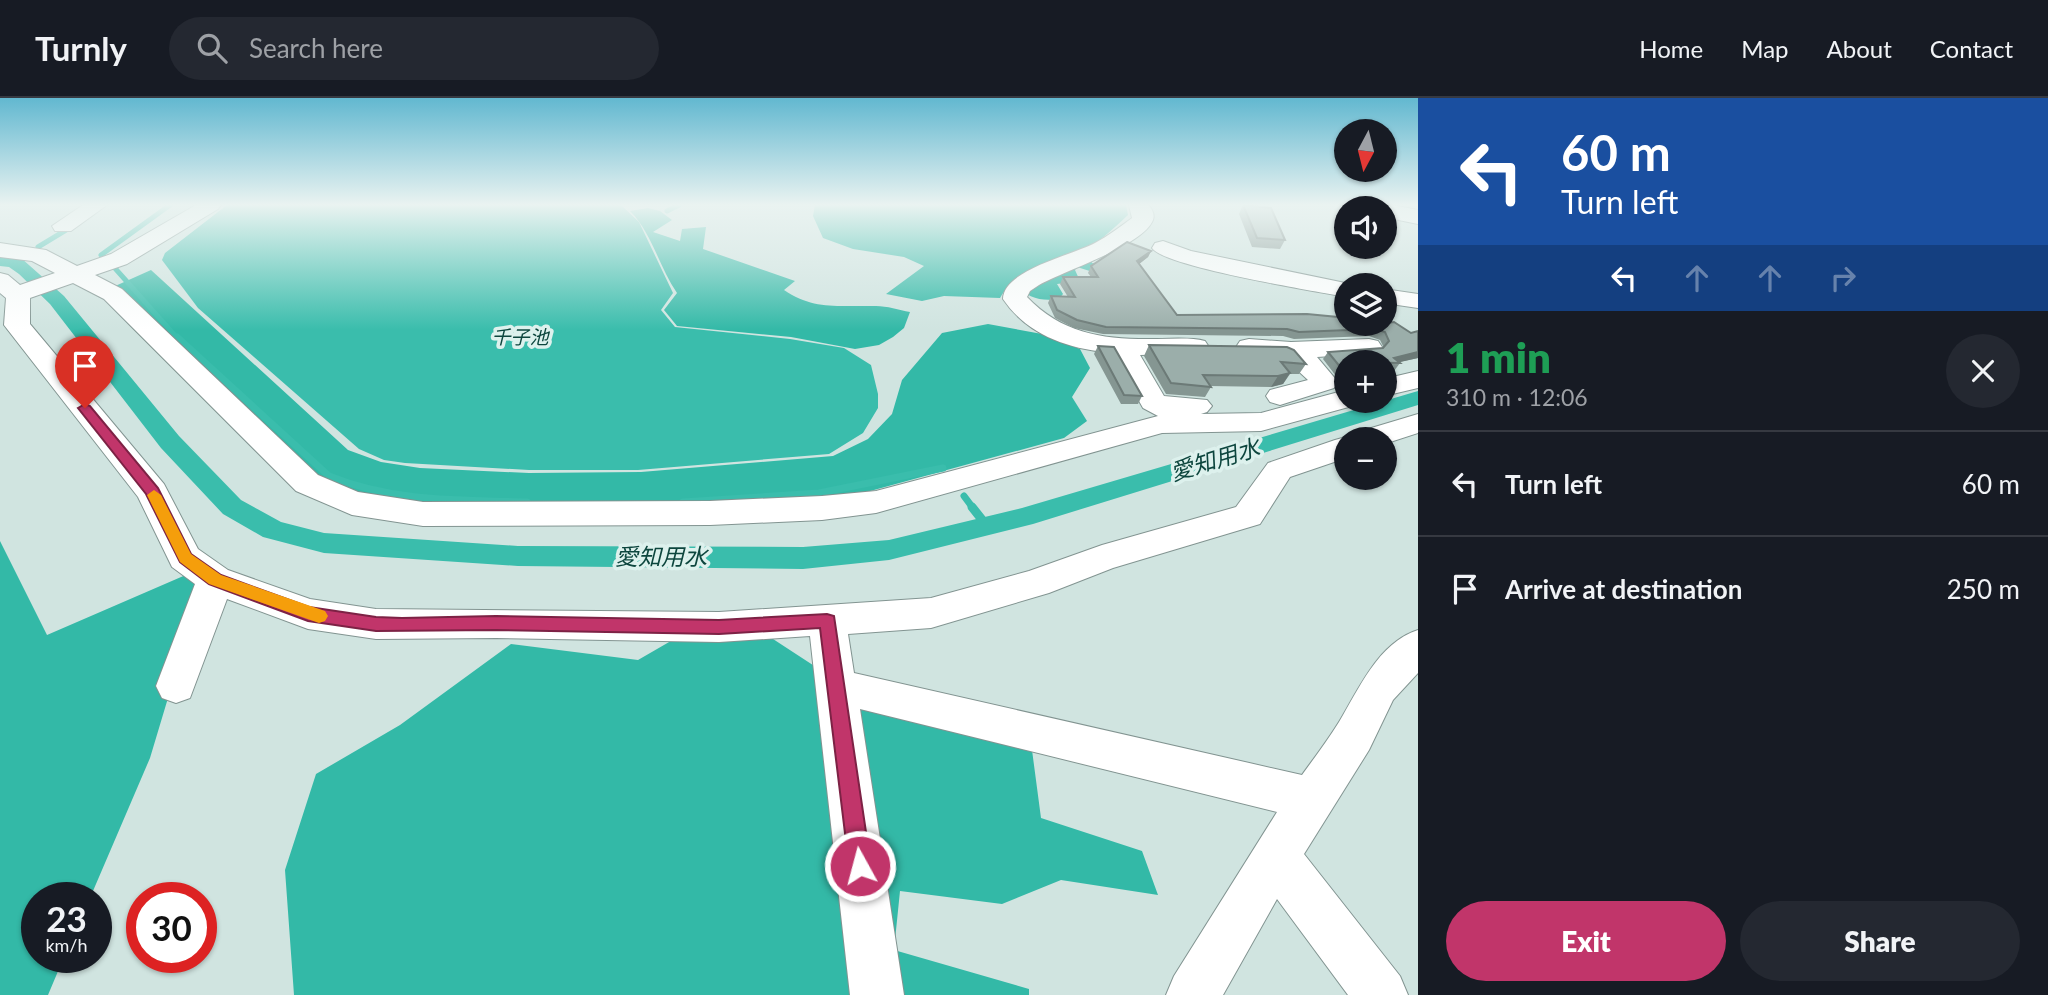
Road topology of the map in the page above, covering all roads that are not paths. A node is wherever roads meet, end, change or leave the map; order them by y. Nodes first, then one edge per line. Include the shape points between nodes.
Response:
1 (144, 247) edge
2 (1103, 247) edge
3 (1163, 248) dead end
4 (0, 250) edge
5 (65, 278) junction
6 (15, 288) edge
7 (1334, 288) edge
8 (1397, 298) edge
9 (1418, 301) edge
10 (1369, 346) edge
11 (1122, 347) junction
12 (1291, 350) junction
13 (1418, 379) edge
14 (1397, 385) edge
15 (1334, 402) edge
16 (1418, 424) edge
17 (1397, 430) edge
18 (1334, 451) edge
19 (215, 580) junction
20 (827, 621) junction
21 (1418, 646) edge
22 (176, 686) dead end
23 (836, 686) junction
24 (1312, 799) junction
25 (1275, 856) junction
26 (877, 995) edge
27 (1193, 995) edge
28 (1381, 995) edge

1 - 5 street
2 - 11 street via 1026,282 1015,293 1039,322 1064,336
3 - 7 street via 1185,257
4 - 5 street via 38,255
5 - 6 street
5 - 15 street via 113,294 307,483 352,503 424,514 696,513 876,502 1161,424 1261,422
6 - 19 street via 17,325 152,492 185,558
8 - 9 street
10 - 12 street
11 - 12 street
11 - 12 street via 1153,402 1163,408 1271,398 1321,385 1324,382 1299,352
13 - 14 street
16 - 17 street
18 - 20 street via 1279,470 1248,516 931,613
19 - 20 street via 308,614 376,624 719,627
19 - 22 street
20 - 23 street
21 - 24 street via 1379,688
23 - 24 street
23 - 26 street
24 - 25 street
25 - 27 street
25 - 28 street

